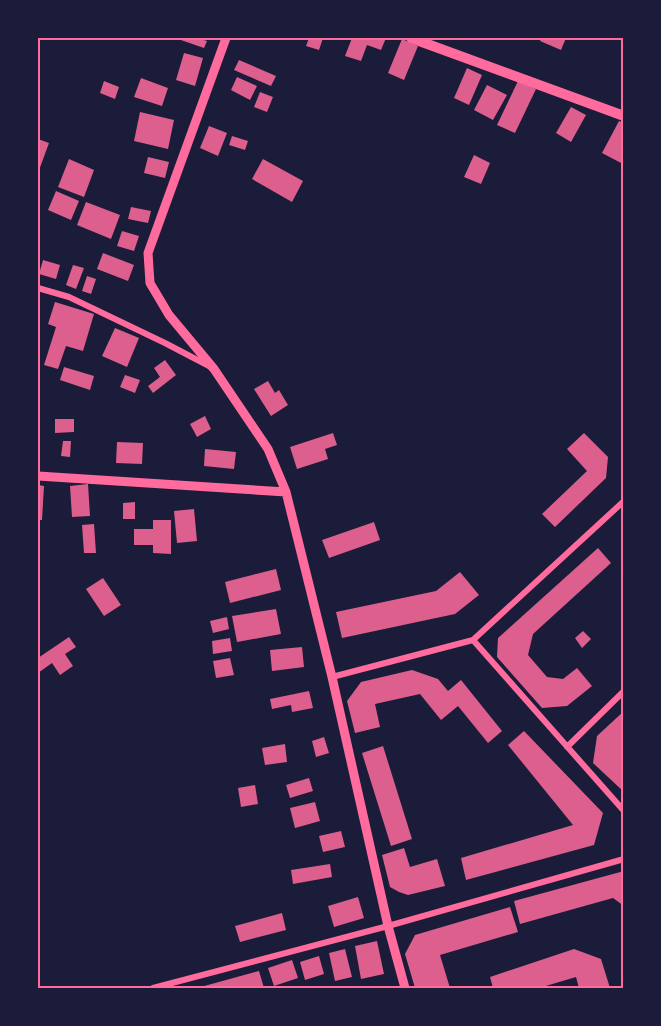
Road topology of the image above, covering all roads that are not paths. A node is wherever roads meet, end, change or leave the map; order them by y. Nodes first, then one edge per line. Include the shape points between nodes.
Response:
1 (226, 38) edge
2 (411, 38) edge
3 (624, 116) edge
4 (38, 288) edge
5 (214, 369) junction
6 (38, 476) edge
7 (285, 492) junction
8 (624, 501) edge
9 (473, 640) junction
10 (332, 677) junction
11 (624, 692) edge
12 (567, 747) junction
13 (624, 811) edge
14 (624, 859) edge
15 (388, 926) junction
16 (180, 981) junction
17 (153, 988) edge
18 (181, 988) edge
19 (405, 988) edge

1 - 5 street via 148,253 150,283 169,315
2 - 3 main road
4 - 5 street via 69,297
5 - 7 street via 268,449
6 - 7 street
7 - 10 street
8 - 9 street
9 - 10 street
9 - 12 street
10 - 15 street
11 - 12 street
12 - 13 street
14 - 15 street
15 - 16 street
15 - 19 street
16 - 17 street
16 - 18 street

